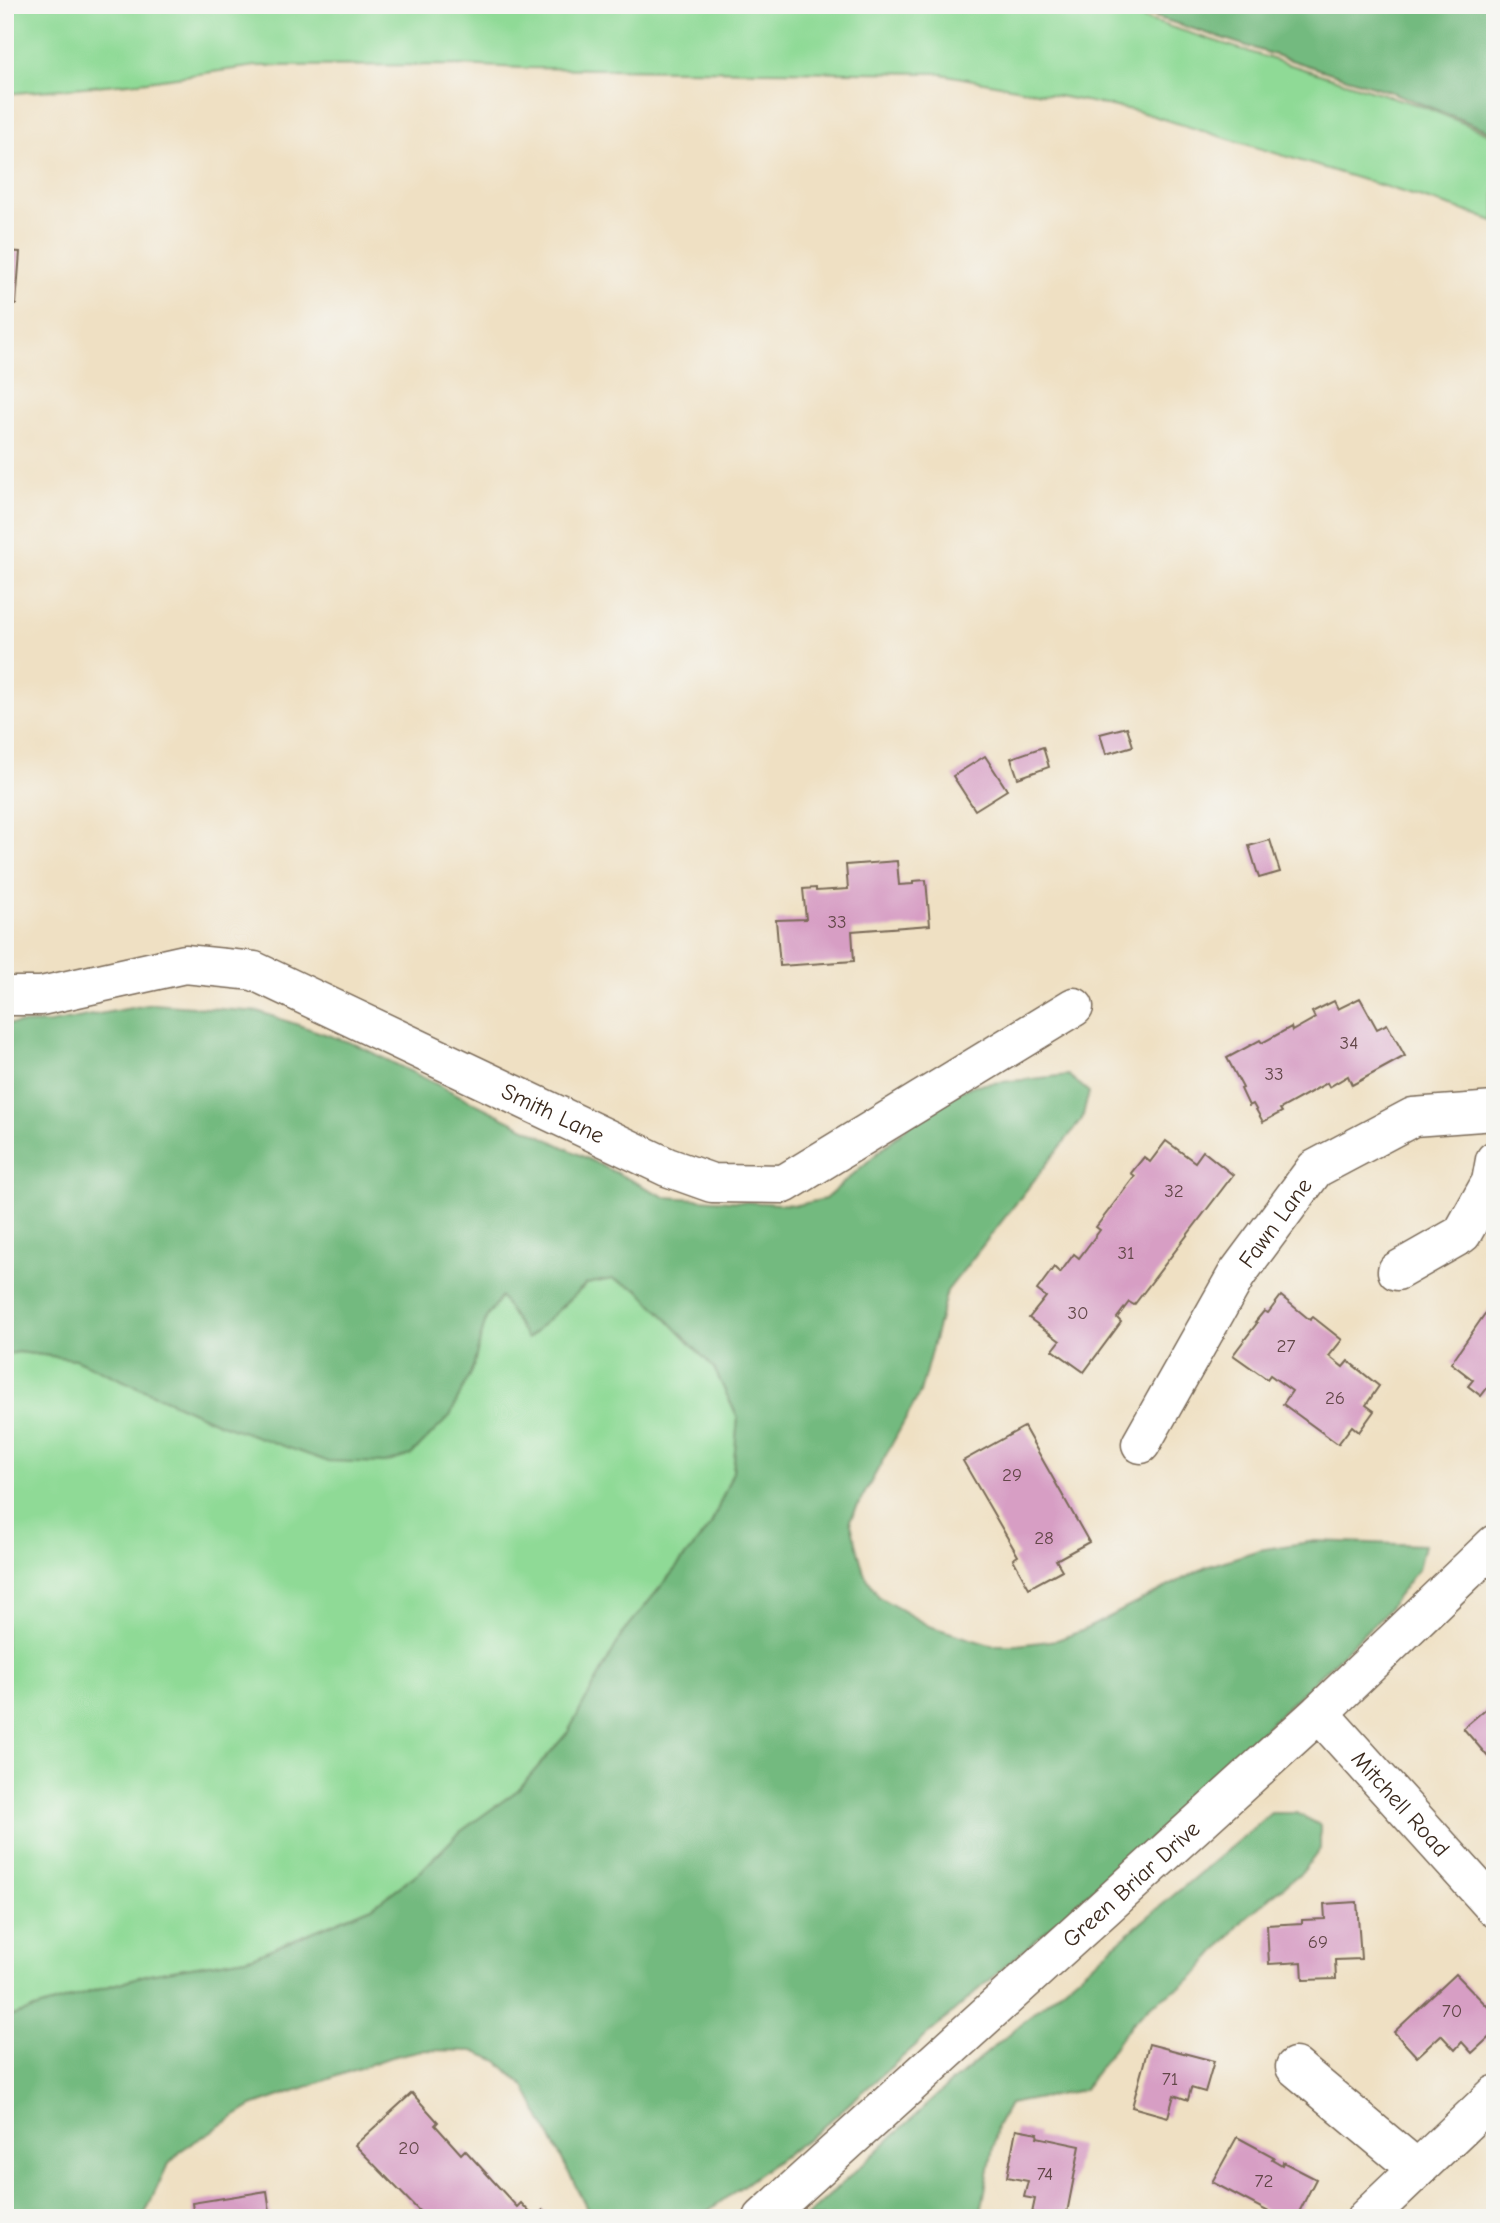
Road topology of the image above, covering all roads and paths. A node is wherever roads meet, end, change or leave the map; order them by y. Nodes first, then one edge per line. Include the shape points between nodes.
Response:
1 (5, 996) edge
2 (1074, 1007) dead end
3 (1495, 1111) edge
4 (1495, 1160) edge
5 (1397, 1271) dead end
6 (1141, 1444) dead end
7 (1495, 1544) edge
8 (1320, 1713) junction
9 (1491, 1896) edge
10 (1295, 2067) dead end
11 (1495, 2095) edge
12 (1418, 2169) junction
13 (763, 2218) edge
14 (1366, 2218) edge

1 - 2 street, Smith Lane via 41,996 185,964 254,971 667,1167 712,1183 785,1184
3 - 6 street, Fawn Lane via 1413,1117 1315,1169 1237,1274
4 - 5 street via 1491,1182 1462,1234
7 - 8 street, Green Briar Drive
8 - 9 street, Mitchell Road
8 - 13 street, Green Briar Drive
10 - 12 street
11 - 12 street
12 - 14 street

